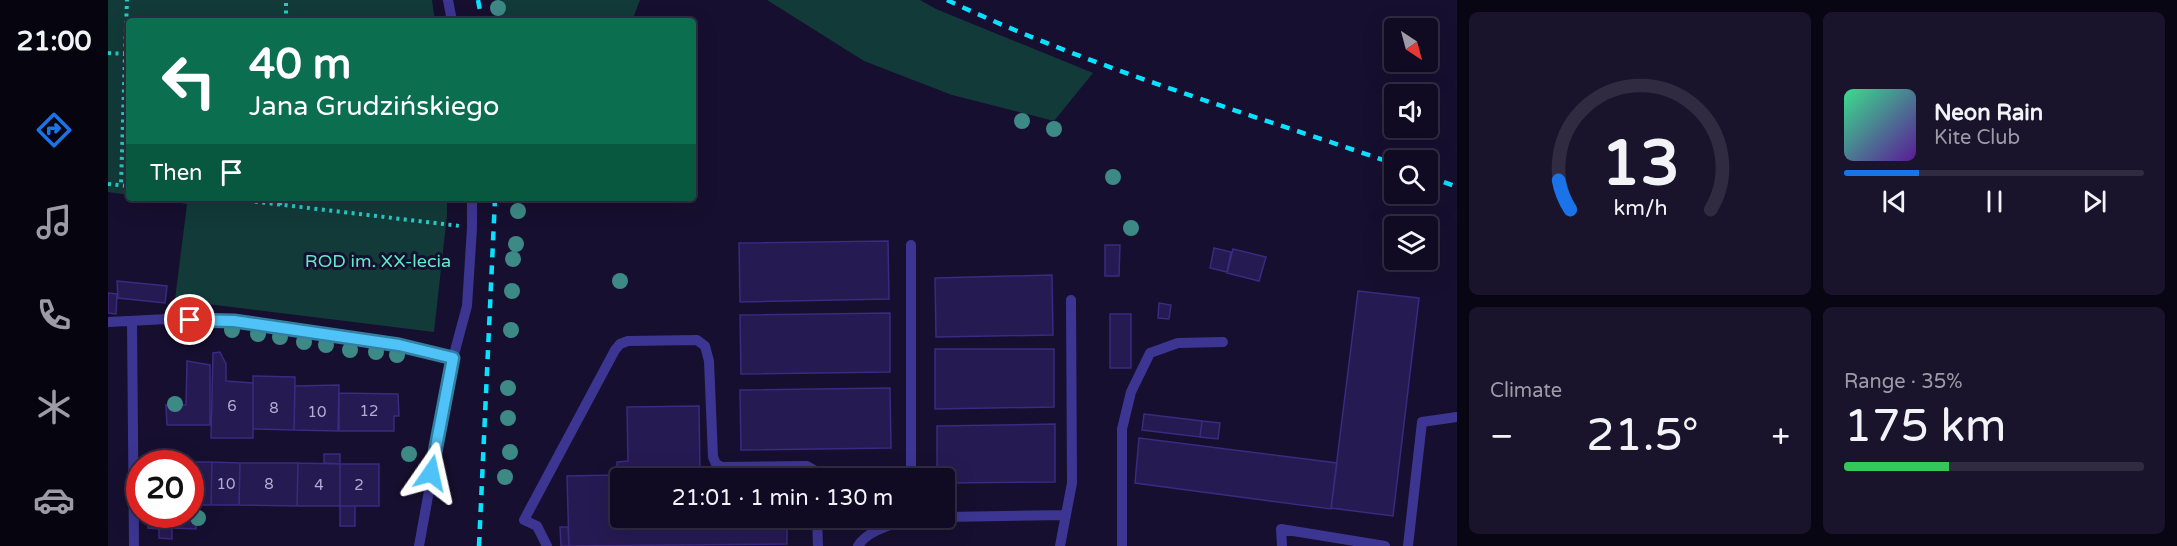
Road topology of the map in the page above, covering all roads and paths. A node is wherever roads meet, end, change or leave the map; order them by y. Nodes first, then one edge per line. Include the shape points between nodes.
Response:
1 (127, 0) edge
2 (286, 0) edge
3 (448, 0) edge
4 (126, 18) edge
5 (286, 18) edge
6 (451, 18) edge
7 (126, 27) edge
8 (108, 53) edge
9 (125, 54) junction
10 (108, 184) edge
11 (121, 185) junction
12 (126, 186) edge
13 (249, 201) edge
14 (280, 201) edge
15 (472, 201) edge
16 (280, 205) junction
17 (472, 228) junction
18 (911, 245) dead end
19 (1071, 300) dead end
20 (108, 322) edge
21 (132, 322) junction
22 (1223, 342) dead end
23 (453, 358) junction
24 (1457, 417) edge
25 (810, 468) edge
26 (911, 468) edge
27 (1065, 515) junction
28 (955, 517) edge
29 (817, 528) edge
30 (884, 528) edge
31 (134, 546) edge
32 (419, 546) edge
33 (547, 546) edge
34 (818, 546) edge
35 (858, 546) edge
36 (1060, 546) edge
37 (1122, 546) edge
38 (1282, 546) edge
39 (1385, 546) edge
40 (1408, 546) edge

1 - 4 path
2 - 5 path
3 - 6 lane
7 - 9 path
8 - 9 path
9 - 11 path
10 - 11 path
11 - 12 path
13 - 16 path
14 - 16 path
15 - 17 lane
16 - 17 path
17 - 23 lane via 466,306
18 - 26 lane
19 - 27 lane via 1072,483
20 - 21 lane
21 - 23 lane via 234,321 399,345
21 - 31 lane
22 - 37 lane via 1178,342 1150,353 1131,392 1122,429
23 - 32 lane
24 - 40 lane via 1422,422
25 - 33 lane via 716,464 705,346 697,340 628,341 615,350 524,520 537,526
27 - 28 lane
27 - 36 lane
29 - 34 lane
30 - 35 lane
38 - 39 lane via 1281,529

